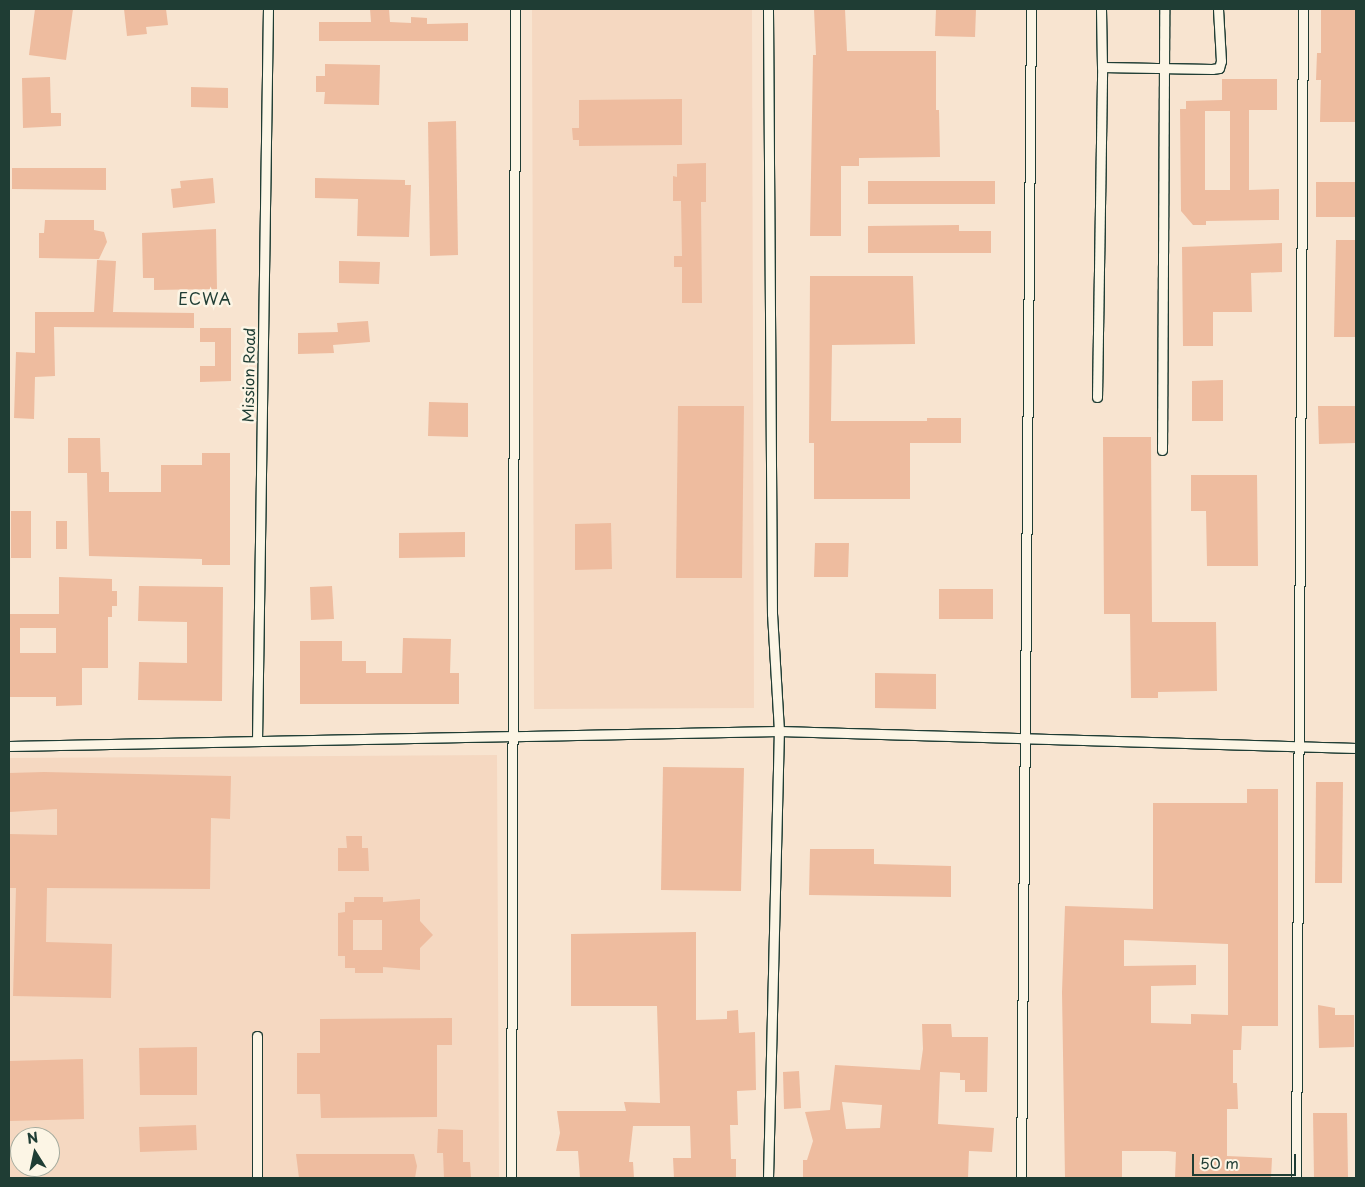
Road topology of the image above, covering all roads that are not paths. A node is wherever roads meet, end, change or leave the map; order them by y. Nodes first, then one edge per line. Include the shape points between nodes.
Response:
1 (268, 9) edge
2 (515, 9) edge
3 (768, 9) edge
4 (1030, 9) edge
5 (1102, 9) edge
6 (1164, 9) edge
7 (1218, 9) edge
8 (1303, 9) edge
9 (1102, 67) junction
10 (1163, 67) junction
11 (1098, 397) dead end
12 (1162, 450) dead end
13 (779, 731) junction
14 (513, 734) junction
15 (1024, 736) junction
16 (257, 741) junction
17 (9, 746) edge
18 (1300, 748) junction
19 (1356, 748) edge
20 (257, 1036) dead end
21 (257, 1178) edge
22 (511, 1178) edge
23 (768, 1178) edge
24 (1021, 1178) edge
25 (1296, 1178) edge

1 - 16 lane, Mission Road
2 - 14 lane
3 - 13 lane via 772,614
4 - 15 lane
5 - 9 lane
6 - 10 lane
7 - 10 lane via 1219,68
8 - 18 lane
9 - 10 lane
9 - 11 lane
10 - 12 lane
13 - 14 lane
13 - 15 lane
13 - 23 lane
14 - 16 lane
14 - 22 lane
15 - 18 lane
15 - 24 lane
16 - 17 lane
18 - 19 lane
18 - 25 lane
20 - 21 lane

